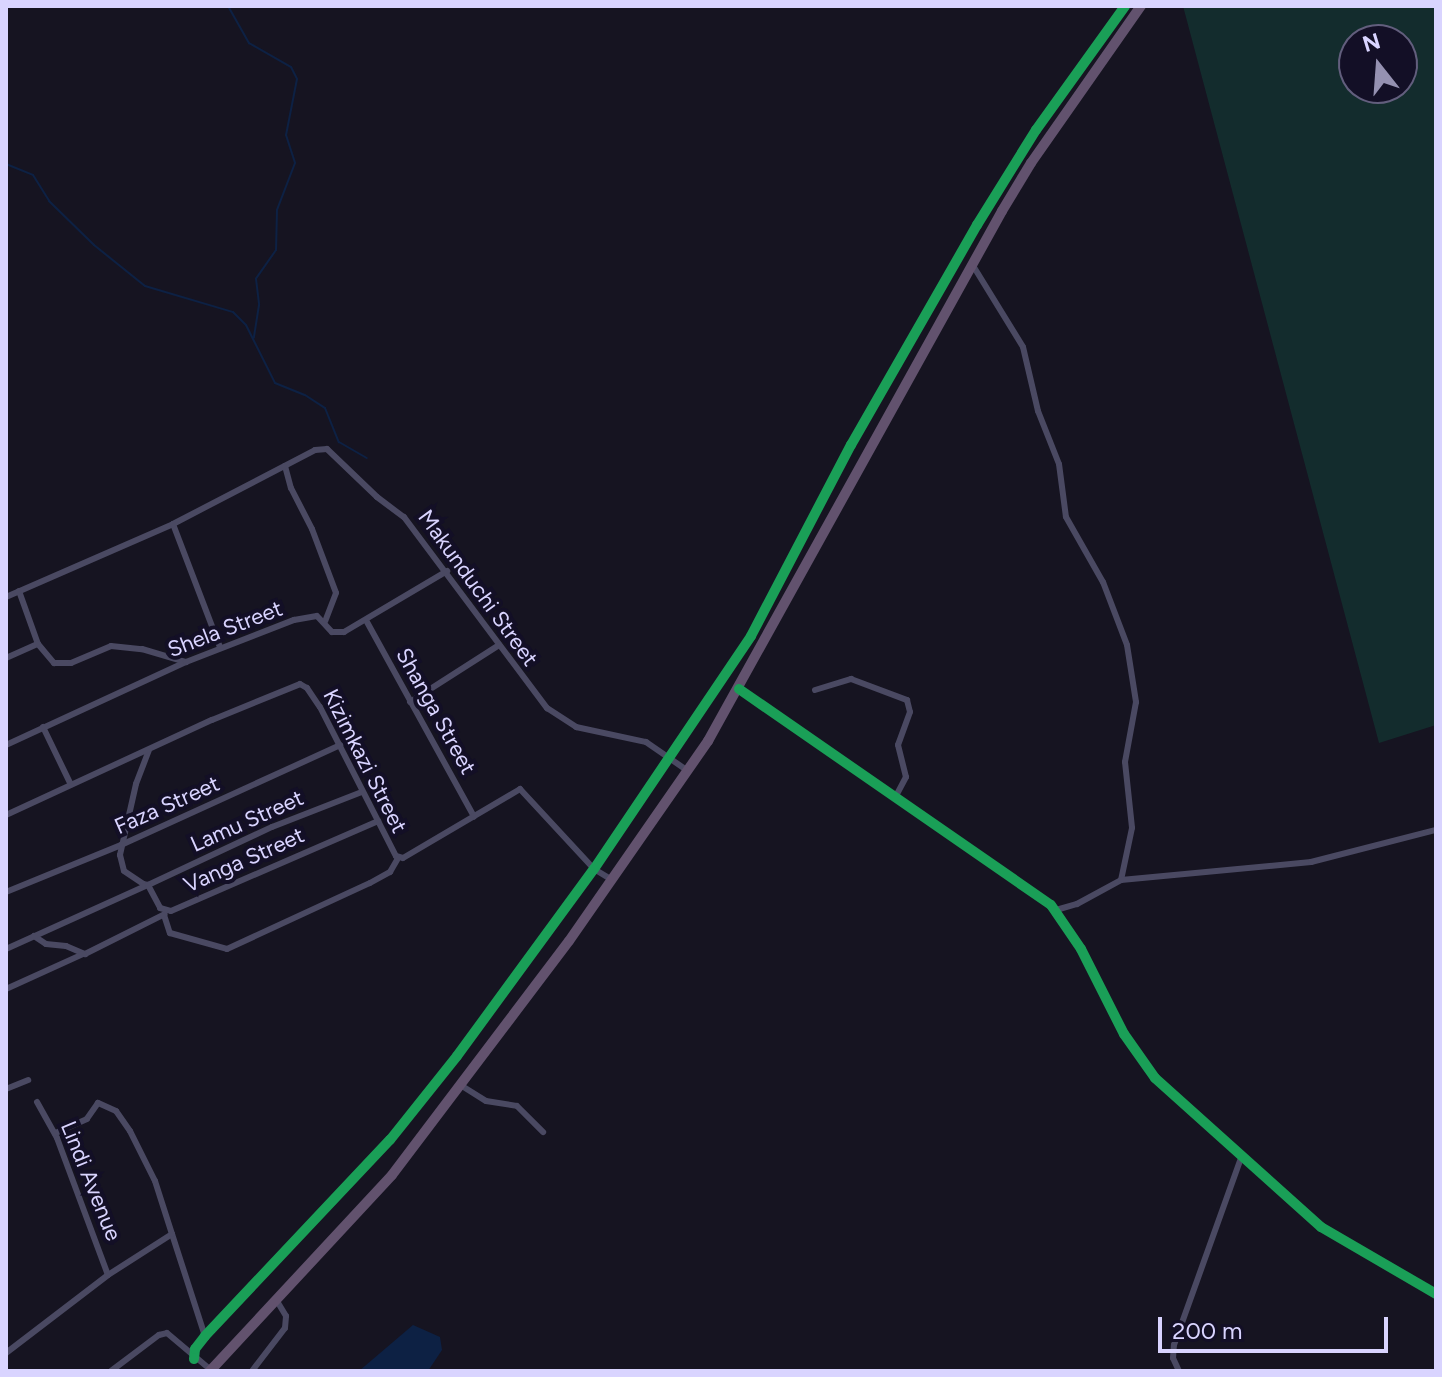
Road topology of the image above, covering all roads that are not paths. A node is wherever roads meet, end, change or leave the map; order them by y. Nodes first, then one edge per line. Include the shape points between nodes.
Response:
1 (1125, 6) edge
2 (1141, 6) edge
3 (972, 264) junction
4 (285, 466) junction
5 (173, 524) junction
6 (447, 571) junction
7 (19, 591) junction
8 (6, 597) edge
9 (325, 621) junction
10 (367, 622) junction
11 (38, 644) junction
12 (499, 645) junction
13 (220, 647) junction
14 (6, 658) edge
15 (186, 662) junction
16 (739, 689) junction
17 (815, 690) dead end
18 (410, 702) junction
19 (43, 727) junction
20 (6, 745) edge
21 (340, 745) junction
22 (150, 750) junction
23 (668, 755) junction
24 (688, 771) junction
25 (71, 785) junction
26 (362, 792) junction
27 (896, 796) junction
28 (6, 815) edge
29 (474, 817) junction
30 (378, 821) junction
31 (1436, 830) edge
32 (121, 845) junction
33 (398, 858) junction
34 (594, 869) junction
35 (612, 880) junction
36 (1121, 880) junction
37 (148, 885) junction
38 (6, 892) edge
39 (1056, 910) junction
40 (166, 914) junction
41 (34, 936) junction
42 (6, 949) edge
43 (84, 954) junction
44 (6, 989) edge
45 (28, 1080) dead end
46 (462, 1086) junction
47 (6, 1089) edge
48 (37, 1102) dead end
49 (543, 1132) dead end
50 (55, 1133) junction
51 (1241, 1158) junction
52 (172, 1234) junction
53 (108, 1275) junction
54 (1436, 1294) edge
55 (277, 1301) junction
56 (205, 1336) junction
57 (6, 1353) edge
58 (194, 1359) junction
59 (111, 1371) edge
60 (211, 1371) edge
61 (250, 1371) edge
62 (1179, 1371) edge

1 - 23 street via 1036,130 977,225 851,445 751,636
2 - 3 highway via 1031,163
3 - 16 highway
3 - 36 street via 1023,347 1038,411 1059,464 1066,517 1103,582 1127,645 1136,702 1125,762 1132,828
4 - 5 street, Makunduchi Street
4 - 6 street, Makunduchi Street via 315,450 332,452 404,517
4 - 9 street via 336,593
5 - 7 street, Makunduchi Street
5 - 13 street
6 - 10 street, Shela Street
6 - 12 street, Makunduchi Street
7 - 8 street, Makunduchi Street
7 - 11 street
9 - 10 street, Shela Street via 335,634
9 - 13 street, Shela Street via 302,618
10 - 18 street, Shanga Street
11 - 14 street
11 - 15 street via 47,659 63,665 111,646
12 - 18 street
12 - 23 street, Makunduchi Street via 547,708 567,723 638,740
13 - 15 street, Shela Street
15 - 19 street, Shela Street
16 - 24 highway
16 - 27 street
17 - 27 street via 851,679 907,700 910,712 898,745 906,777
18 - 29 street, Shanga Street
19 - 20 street, Shela Street
19 - 25 street
21 - 22 street, Kizimkazi Street via 320,707 300,684
21 - 26 street, Kizimkazi Street
21 - 32 street, Faza Street
22 - 25 street, Kizimkazi Street
22 - 32 street
23 - 24 street, Makunduchi Street
23 - 34 street
24 - 35 highway
25 - 28 street, Kizimkazi Street
26 - 30 street, Kizimkazi Street
26 - 37 street, Lamu Street
27 - 39 street
29 - 33 street, Kizimkazi Street
29 - 34 street, Kizimkazi Street via 522,789
30 - 33 street, Kizimkazi Street
30 - 40 street, Vanga Street
31 - 36 street via 1311,862
32 - 37 street, Vanga Street via 124,871
32 - 38 street, Faza Street
33 - 40 street via 390,872 370,883 227,949 170,933
34 - 35 street, Kizimkazi Street
34 - 56 street via 390,1140
35 - 46 highway
36 - 39 street
37 - 40 street, Vanga Street
37 - 41 street
39 - 51 street via 1144,1065
40 - 43 street
41 - 42 street
41 - 43 street
43 - 44 street
45 - 47 street
46 - 49 street via 486,1101 517,1106
46 - 55 highway via 392,1175
48 - 50 street, Lindi Avenue
50 - 52 street via 87,1119 98,1103 116,1111 155,1181
50 - 53 street, Lindi Avenue
51 - 54 street via 1321,1227
51 - 62 street via 1174,1345
52 - 53 street
52 - 56 street
53 - 57 street
55 - 60 highway
55 - 61 street via 287,1322
56 - 58 street
58 - 59 street via 170,1335 162,1334
58 - 60 street

